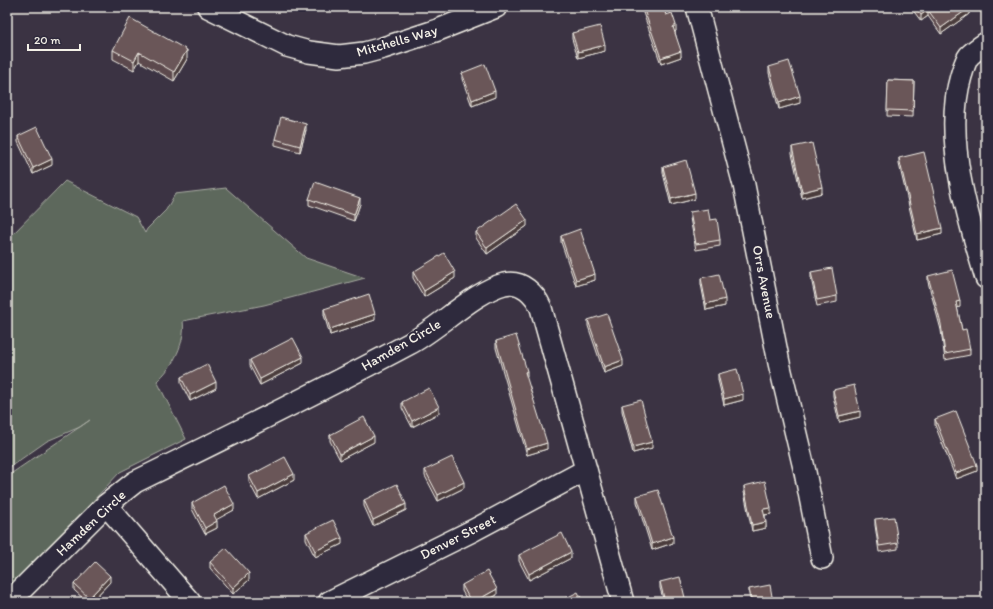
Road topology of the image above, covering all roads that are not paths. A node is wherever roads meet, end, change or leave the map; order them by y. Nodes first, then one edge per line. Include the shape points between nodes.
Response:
1 (208, 7) edge
2 (496, 7) edge
3 (697, 7) edge
4 (986, 44) edge
5 (986, 278) edge
6 (586, 470) junction
7 (106, 505) junction
8 (822, 558) dead end
9 (9, 602) edge
10 (190, 602) edge
11 (329, 602) edge
12 (623, 602) edge

1 - 2 street, Mitchells Way via 287,46 339,56 383,48
3 - 8 street, Orrs Avenue via 741,172 779,363
4 - 5 street via 968,57 959,83 954,119 964,194
6 - 7 street, Hamden Circle via 537,299 524,287 512,283 480,296 411,344 135,482
6 - 11 street, Denver Street via 474,530
6 - 12 street, Hamden Circle
7 - 9 street, Hamden Circle
7 - 10 street

